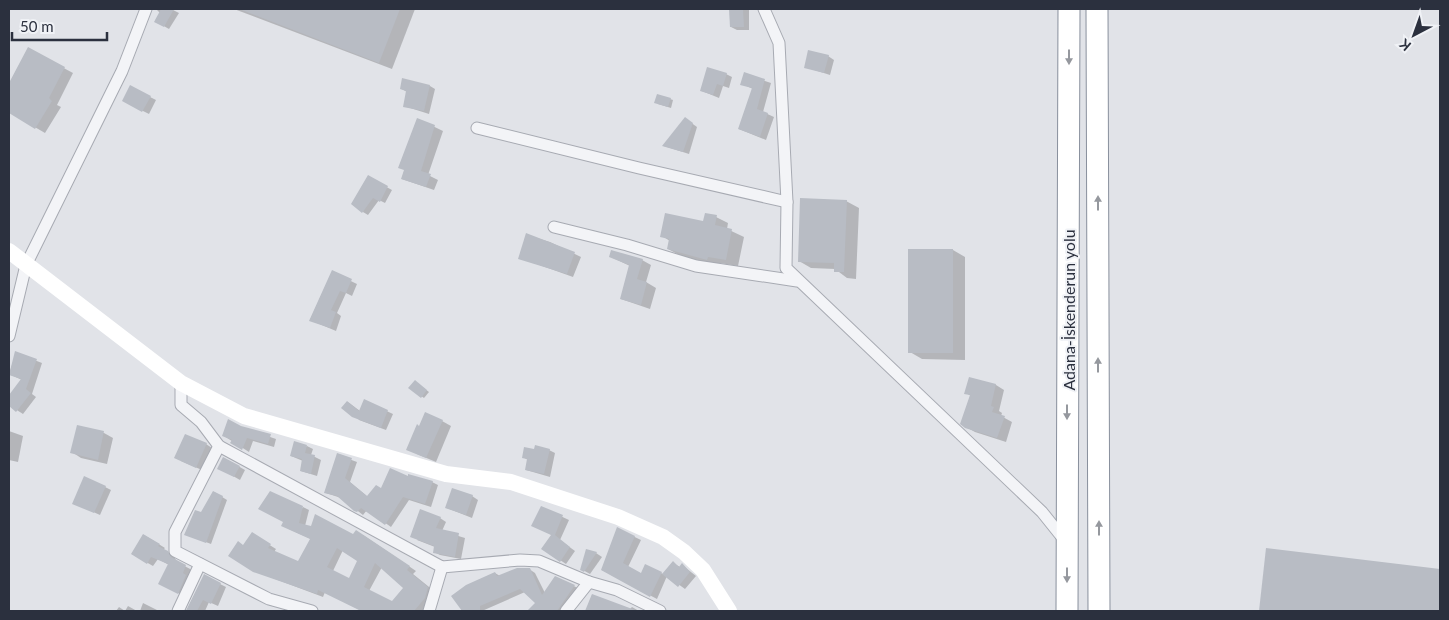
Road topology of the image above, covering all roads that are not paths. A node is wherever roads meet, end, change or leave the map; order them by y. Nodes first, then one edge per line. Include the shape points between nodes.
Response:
1 (146, 9) edge
2 (764, 9) edge
3 (1069, 9) edge
4 (1097, 9) edge
5 (477, 128) dead end
6 (787, 202) junction
7 (554, 227) dead end
8 (9, 250) edge
9 (26, 265) junction
10 (797, 281) junction
11 (9, 336) edge
12 (181, 383) junction
13 (219, 446) junction
14 (1067, 544) junction
15 (200, 564) junction
16 (442, 567) junction
17 (589, 582) junction
18 (178, 611) edge
19 (312, 611) edge
20 (429, 611) edge
21 (566, 611) edge
22 (660, 611) edge
23 (729, 611) edge
24 (1067, 611) edge
25 (1099, 611) edge

1 - 9 street via 122,71
2 - 6 street via 779,43
3 -> 14 highway, Adana-İskenderun yolu
25 -> 4 highway
5 - 6 street
6 - 10 street via 786,268
7 - 10 street via 696,266
8 - 9 street
9 - 11 street
9 - 12 street
10 - 14 street via 1042,512
12 - 13 street via 181,405 201,422
12 - 23 street via 244,416 446,474 511,482 618,517 663,537 684,552 703,570
13 - 15 street via 175,532 175,551
13 - 16 street
14 -> 24 highway, Adana-İskenderun yolu
15 - 18 street
15 - 19 street via 269,599
16 - 17 street via 539,561
16 - 20 street
17 - 21 street
17 - 22 street via 617,590

